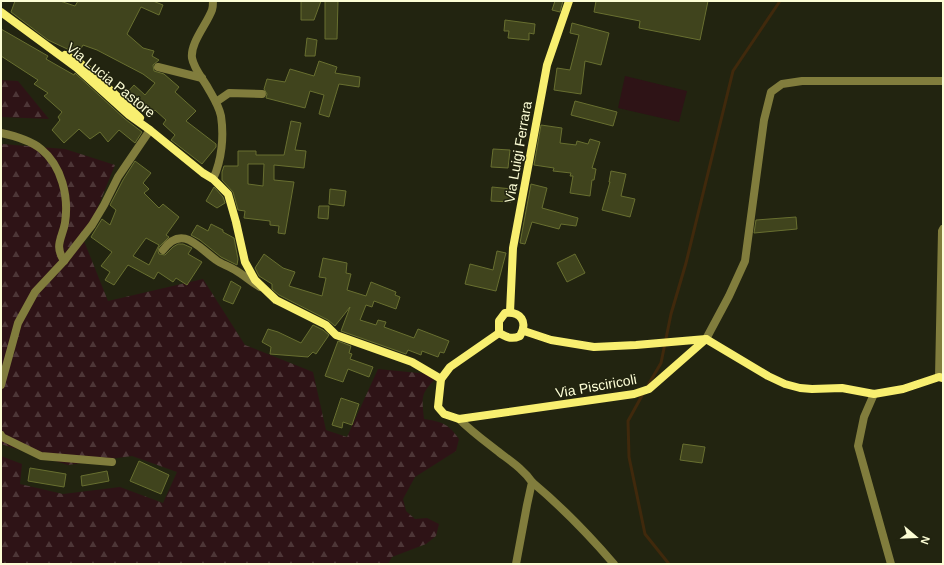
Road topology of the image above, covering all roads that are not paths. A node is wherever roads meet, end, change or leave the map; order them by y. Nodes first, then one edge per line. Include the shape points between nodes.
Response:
1 (213, 1) edge
2 (569, 1) edge
3 (1, 12) edge
4 (158, 68) dead end
5 (202, 78) junction
6 (943, 81) edge
7 (262, 94) dead end
8 (216, 102) junction
9 (150, 130) junction
10 (1, 133) edge
11 (213, 179) junction
12 (943, 229) edge
13 (163, 250) dead end
14 (64, 261) junction
15 (265, 289) junction
16 (510, 312) junction
17 (524, 331) junction
18 (499, 333) junction
19 (706, 339) junction
20 (941, 378) edge
21 (441, 380) junction
22 (1, 385) edge
23 (874, 394) junction
24 (459, 420) junction
25 (1, 435) edge
26 (112, 462) dead end
27 (532, 482) junction
28 (516, 564) edge
29 (614, 564) edge
30 (891, 564) edge

1 - 5 street via 212,10 194,45 192,57
2 - 16 street, Via Luigi Ferrara via 547,65 513,248
3 - 9 street, Via Lucia Pastore via 77,68 129,115
4 - 5 street
5 - 8 street
6 - 19 street via 802,81 782,84 771,92 764,120 745,261 730,296
7 - 8 street via 229,93
8 - 11 street via 221,115 222,138 218,168
9 - 11 street, Via Lucia Pastore
9 - 14 street via 118,177 92,225
10 - 14 street via 29,141 41,148 56,166 66,201 65,223 59,252
11 - 15 street, Via Lucia Pastore via 228,194 245,262 255,280
12 - 20 street
13 - 15 street via 175,239 193,241 216,260
14 - 22 street via 35,292 18,323
15 - 21 street, Via Lucia Pastore via 276,300 326,325 336,335 412,362
16 - 17 street via 521,316
16 - 18 street via 505,313 499,321
17 - 18 street via 516,338 506,338
17 - 19 street via 551,340 594,347
18 - 21 street via 450,367
19 - 23 street via 785,384 812,389 842,388
19 - 24 street, Via Pisciricoli via 649,389 634,394
20 - 23 street
21 - 24 street via 438,407 444,414
23 - 30 street via 864,417 858,446
24 - 27 street via 519,467
25 - 26 street via 41,456
27 - 28 street
27 - 29 street via 586,532

